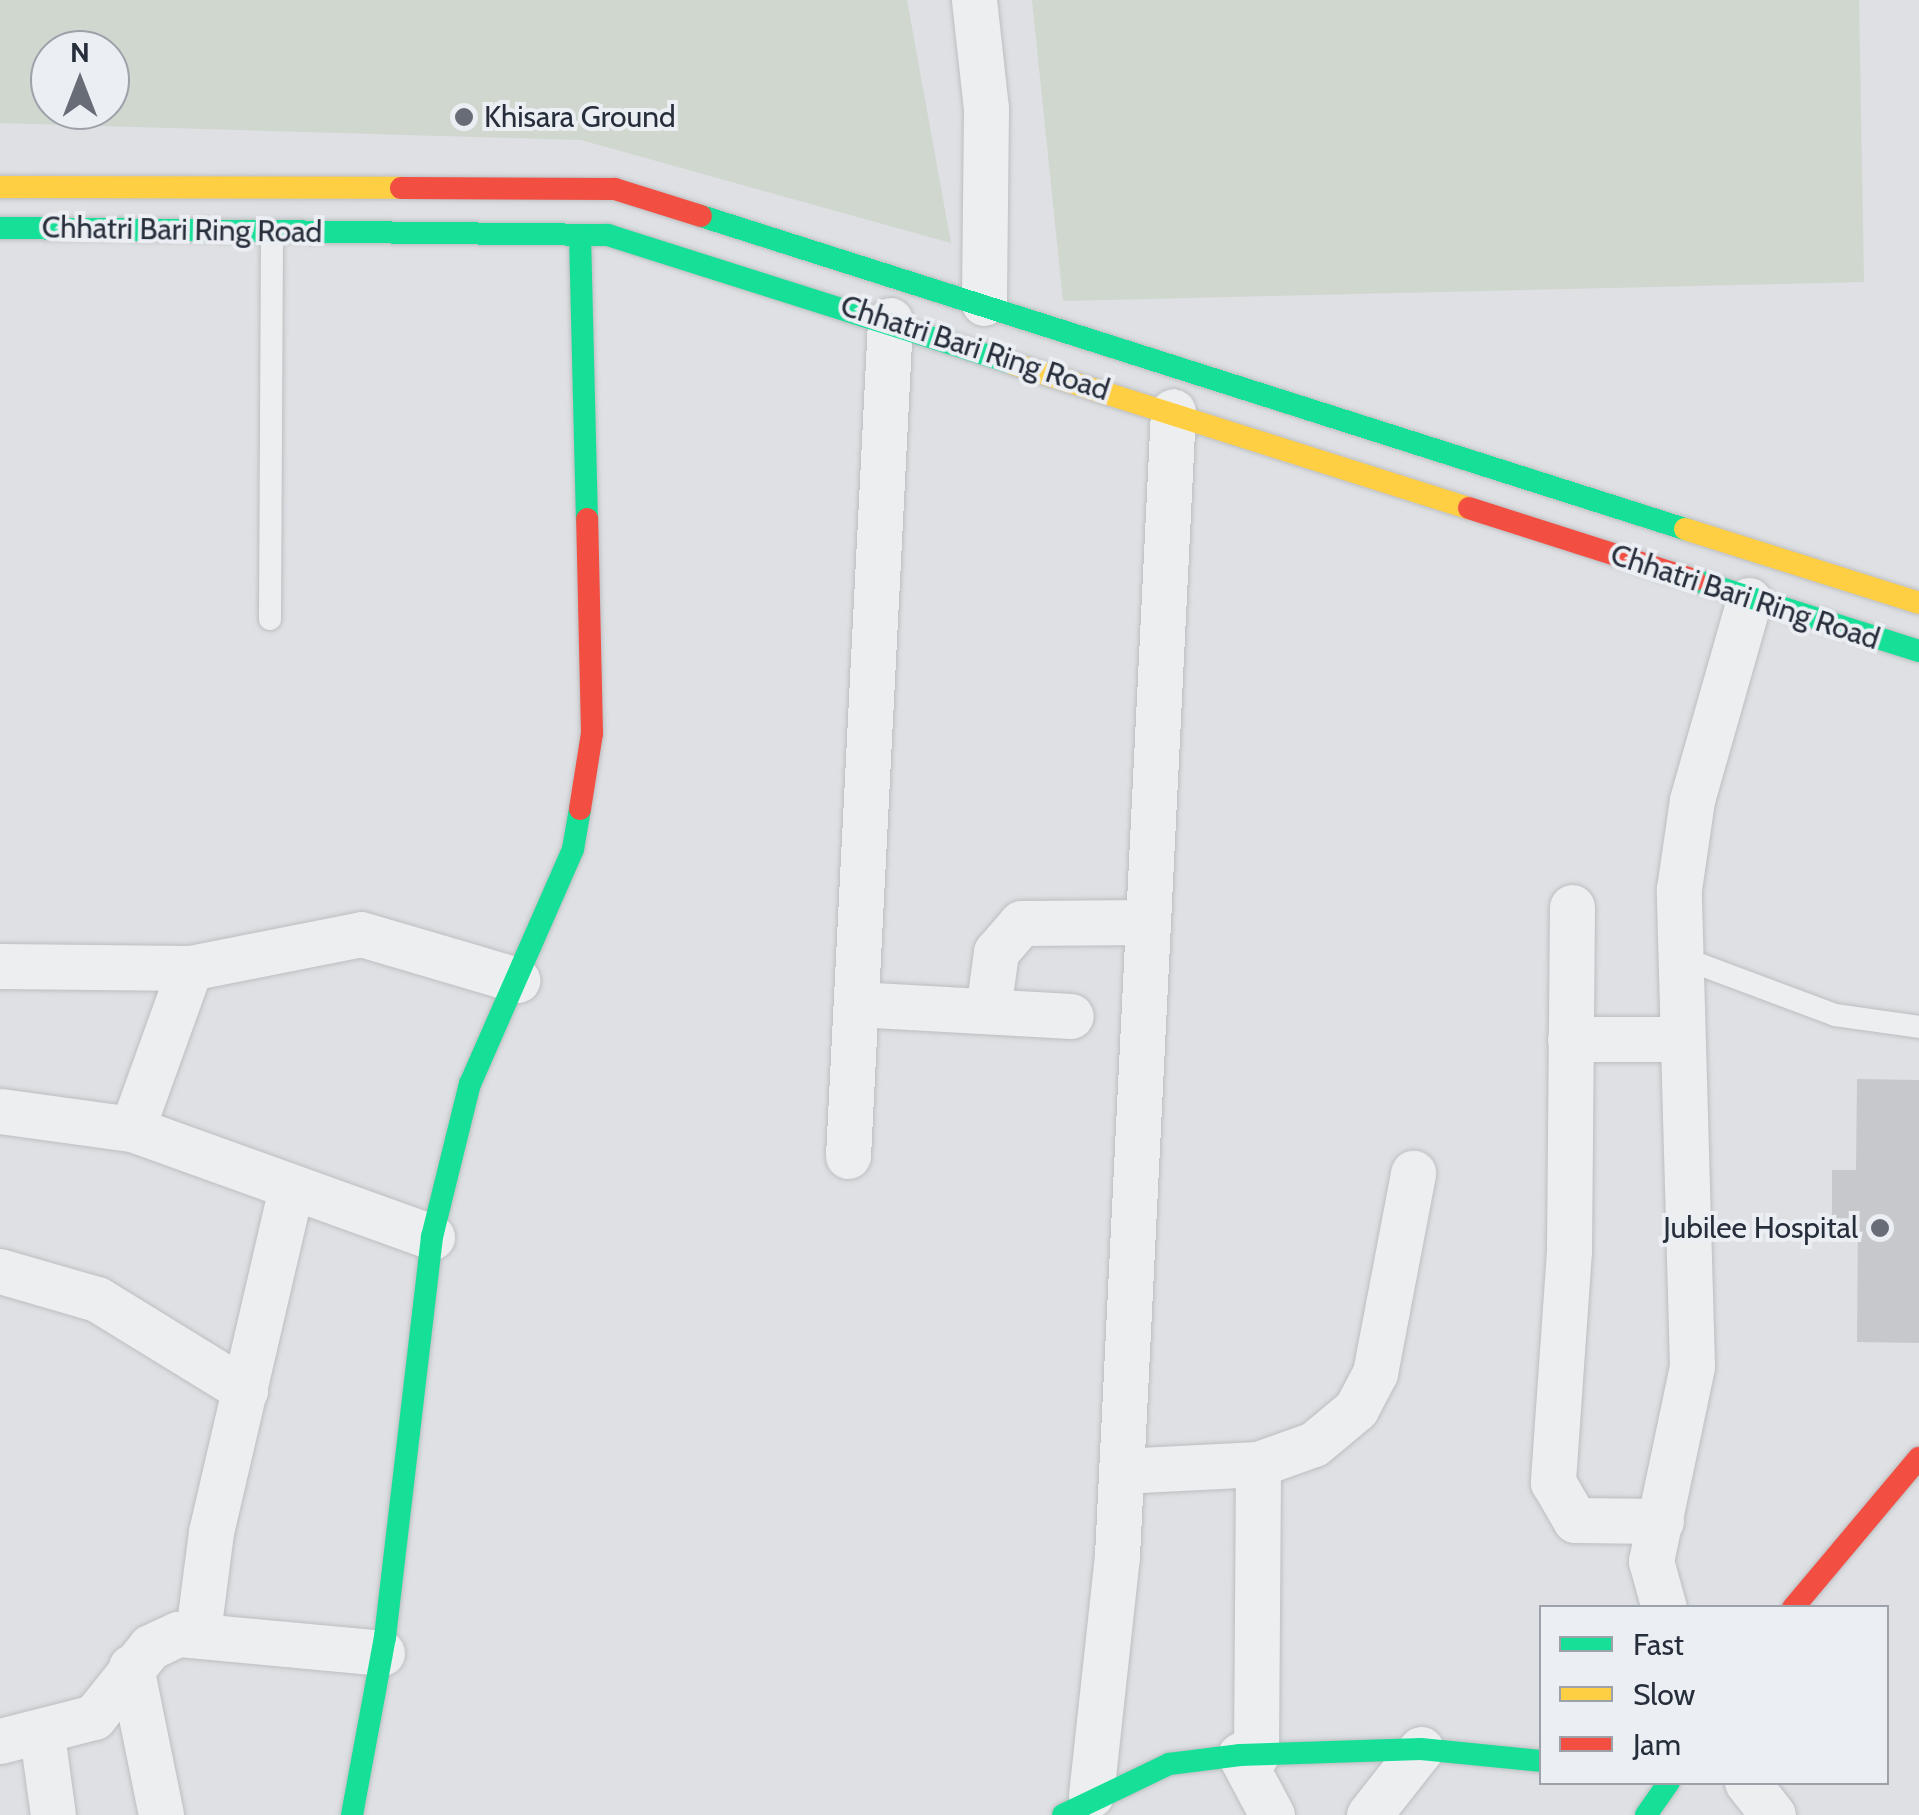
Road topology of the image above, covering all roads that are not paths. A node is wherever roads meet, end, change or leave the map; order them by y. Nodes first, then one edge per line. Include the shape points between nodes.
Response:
1 (974, 0) edge
2 (0, 186) edge
3 (0, 228) edge
4 (272, 231) junction
5 (580, 235) junction
6 (984, 303) junction
7 (890, 320) junction
8 (1173, 411) junction
9 (1749, 600) junction
10 (1919, 602) edge
11 (270, 619) dead end
12 (1919, 651) edge
13 (1572, 907) dead end
14 (1147, 922) junction
15 (1680, 957) junction
16 (0, 966) edge
17 (190, 968) junction
18 (517, 980) junction
19 (856, 1004) junction
20 (988, 1011) junction
21 (1072, 1016) dead end
22 (1919, 1027) edge
23 (1570, 1038) junction
24 (1682, 1039) junction
25 (0, 1110) edge
26 (132, 1129) junction
27 (848, 1156) dead end
28 (1413, 1173) dead end
29 (291, 1188) junction
30 (432, 1236) junction
31 (0, 1271) edge
32 (245, 1390) junction
33 (1919, 1458) edge
34 (1258, 1464) junction
35 (1121, 1471) junction
36 (1661, 1521) junction
37 (1663, 1605) edge
38 (1796, 1605) edge
39 (198, 1632) junction
40 (382, 1653) junction
41 (131, 1667) junction
42 (15, 1733) edge
43 (1421, 1749) junction
44 (1248, 1755) junction
45 (1539, 1761) edge
46 (1667, 1785) edge
47 (1750, 1785) edge
48 (1077, 1805) edge
49 (53, 1815) edge
50 (162, 1815) edge
51 (352, 1815) edge
52 (1272, 1815) edge
53 (1369, 1815) edge
54 (1646, 1815) edge
55 (1773, 1815) edge

1 - 6 street via 986,108
2 - 6 main road, Chhatri Bari Ring Road via 615,189
3 - 4 main road, Chhatri Bari Ring Road
4 - 5 main road, Chhatri Bari Ring Road
4 - 11 lane
5 - 7 main road, Chhatri Bari Ring Road
5 - 18 main road via 592,734 572,849
6 - 10 main road, Chhatri Bari Ring Road
7 - 8 main road, Chhatri Bari Ring Road
7 - 19 street
8 - 9 main road, Chhatri Bari Ring Road
8 - 14 street
9 - 12 main road, Chhatri Bari Ring Road
9 - 15 street via 1692,800
13 - 23 street
14 - 20 street via 1021,924 996,952
14 - 35 street
15 - 22 lane via 1776,998
15 - 24 street
16 - 17 street
17 - 18 street via 361,934
17 - 26 street
18 - 30 main road via 470,1084
19 - 20 street
19 - 27 street
20 - 21 street
23 - 24 street
23 - 36 street via 1569,1250 1553,1482 1575,1520
24 - 36 street via 1692,1366
25 - 26 street
26 - 29 street
28 - 34 street via 1383,1338 1356,1409 1314,1444
29 - 30 street
29 - 32 street
30 - 40 main road
31 - 32 street via 97,1299
32 - 39 street
33 - 38 main road
34 - 35 street
34 - 44 street
35 - 48 street
36 - 37 street via 1651,1561
39 - 40 street
39 - 41 street via 161,1640
40 - 51 main road
41 - 42 street via 94,1717
41 - 50 street
42 - 49 street
43 - 44 main road
43 - 45 main road
43 - 53 street
44 - 48 main road via 1169,1764
44 - 52 street
46 - 54 main road
47 - 55 street

